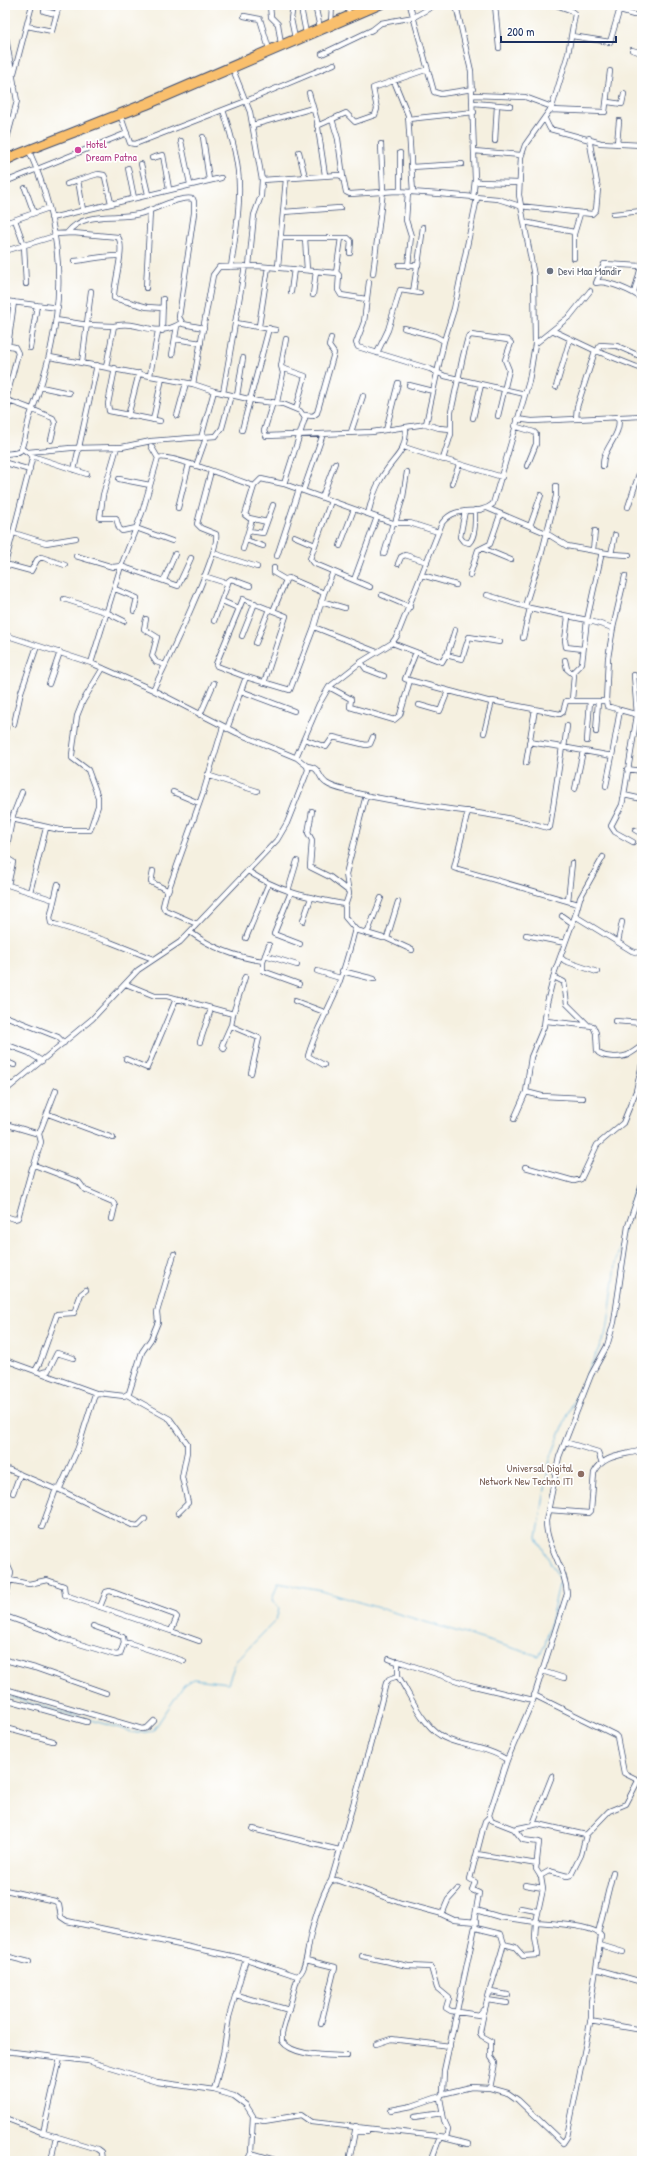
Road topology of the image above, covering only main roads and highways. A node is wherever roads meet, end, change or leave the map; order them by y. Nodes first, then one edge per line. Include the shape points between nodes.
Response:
1 (371, 5) edge
2 (379, 6) edge
3 (350, 17) junction
4 (232, 68) junction
5 (6, 159) edge

1 - 3 highway
2 - 3 highway
3 - 4 highway
3 - 4 highway via 306,33
4 - 5 highway
4 - 5 highway via 122,117

